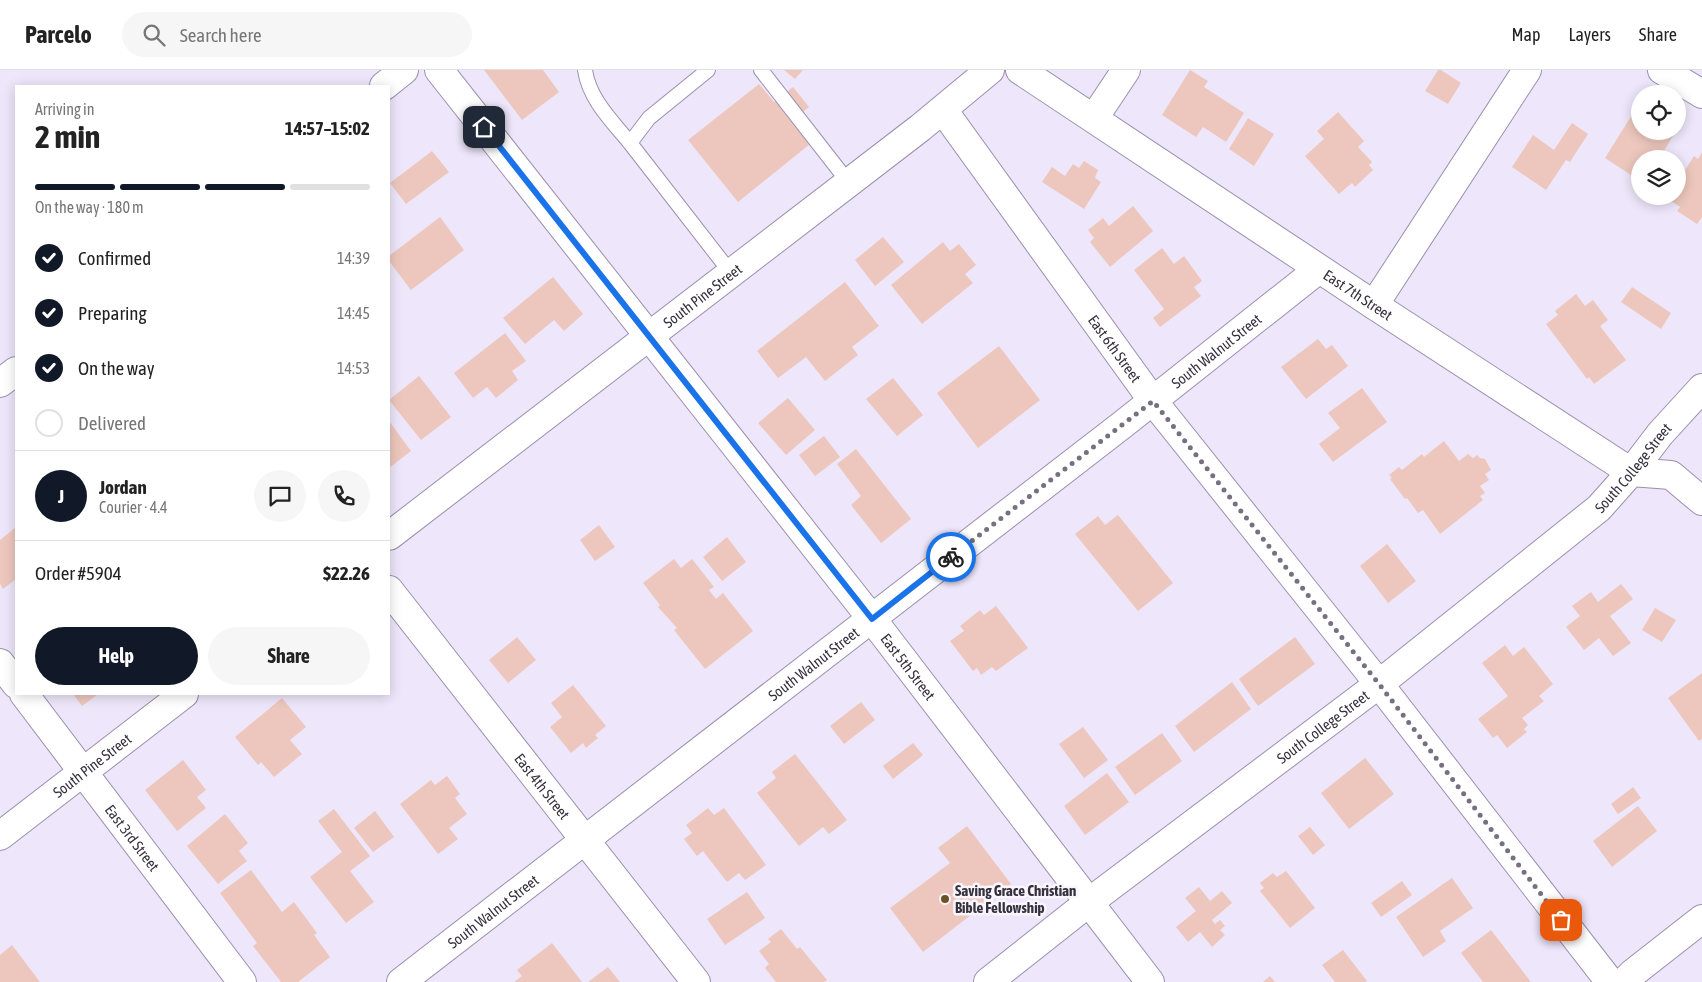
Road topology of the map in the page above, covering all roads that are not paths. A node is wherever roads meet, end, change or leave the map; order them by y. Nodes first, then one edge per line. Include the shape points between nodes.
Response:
1 (404, 70) edge
2 (439, 70) edge
3 (585, 70) edge
4 (708, 70) edge
5 (761, 70) edge
6 (990, 70) edge
7 (1020, 70) edge
8 (1126, 70) edge
9 (1527, 70) edge
10 (1662, 70) edge
11 (385, 85) edge
12 (1702, 94) edge
13 (943, 110) junction
14 (1094, 118) junction
15 (630, 143) junction
16 (849, 183) junction
17 (1319, 268) junction
18 (731, 273) junction
19 (1374, 305) junction
20 (649, 336) junction
21 (15, 372) edge
22 (0, 383) edge
23 (1702, 388) edge
24 (1153, 401) junction
25 (1631, 472) junction
26 (1702, 501) edge
27 (390, 535) edge
28 (390, 591) edge
29 (872, 619) junction
30 (0, 663) edge
31 (15, 683) edge
32 (1379, 684) junction
33 (25, 695) edge
34 (183, 695) edge
35 (84, 771) junction
36 (0, 836) edge
37 (584, 840) junction
38 (1088, 903) junction
39 (1702, 919) edge
40 (242, 982) edge
41 (401, 982) edge
42 (696, 982) edge
43 (988, 982) edge
44 (1150, 982) edge
45 (1610, 982) edge
46 (1624, 982) edge

1 - 11 street
2 - 20 street, East 5th Street
3 - 15 lane via 587,83 598,103
4 - 15 lane via 649,118
5 - 16 lane
6 - 13 street, South Pine Street
7 - 14 street, East 7th Street
8 - 14 street
9 - 19 street
10 - 12 street
13 - 16 street, South Pine Street
13 - 24 street, East 6th Street
14 - 17 street, East 7th Street
15 - 18 lane
16 - 18 street, South Pine Street
17 - 19 street, East 7th Street
17 - 24 street, South Walnut Street
18 - 20 street, South Pine Street
19 - 25 street, East 7th Street
20 - 27 street, South Pine Street
20 - 29 street, East 5th Street
21 - 22 street
23 - 25 street, South College Street
24 - 29 street, South Walnut Street
24 - 32 street, East 6th Street
25 - 26 street, East 7th Street via 1671,476
25 - 32 street, South College Street via 1599,508
28 - 37 street, East 4th Street
29 - 37 street, South Walnut Street
29 - 38 street, East 5th Street
30 - 31 street
32 - 38 street, South College Street
32 - 45 street, East 6th Street
33 - 35 street, East 3rd Street
34 - 35 street, South Pine Street
35 - 36 street, South Pine Street
35 - 40 street, East 3rd Street
37 - 41 street, South Walnut Street
37 - 42 street, East 4th Street
38 - 43 street, South College Street
38 - 44 street, East 5th Street
39 - 46 street

